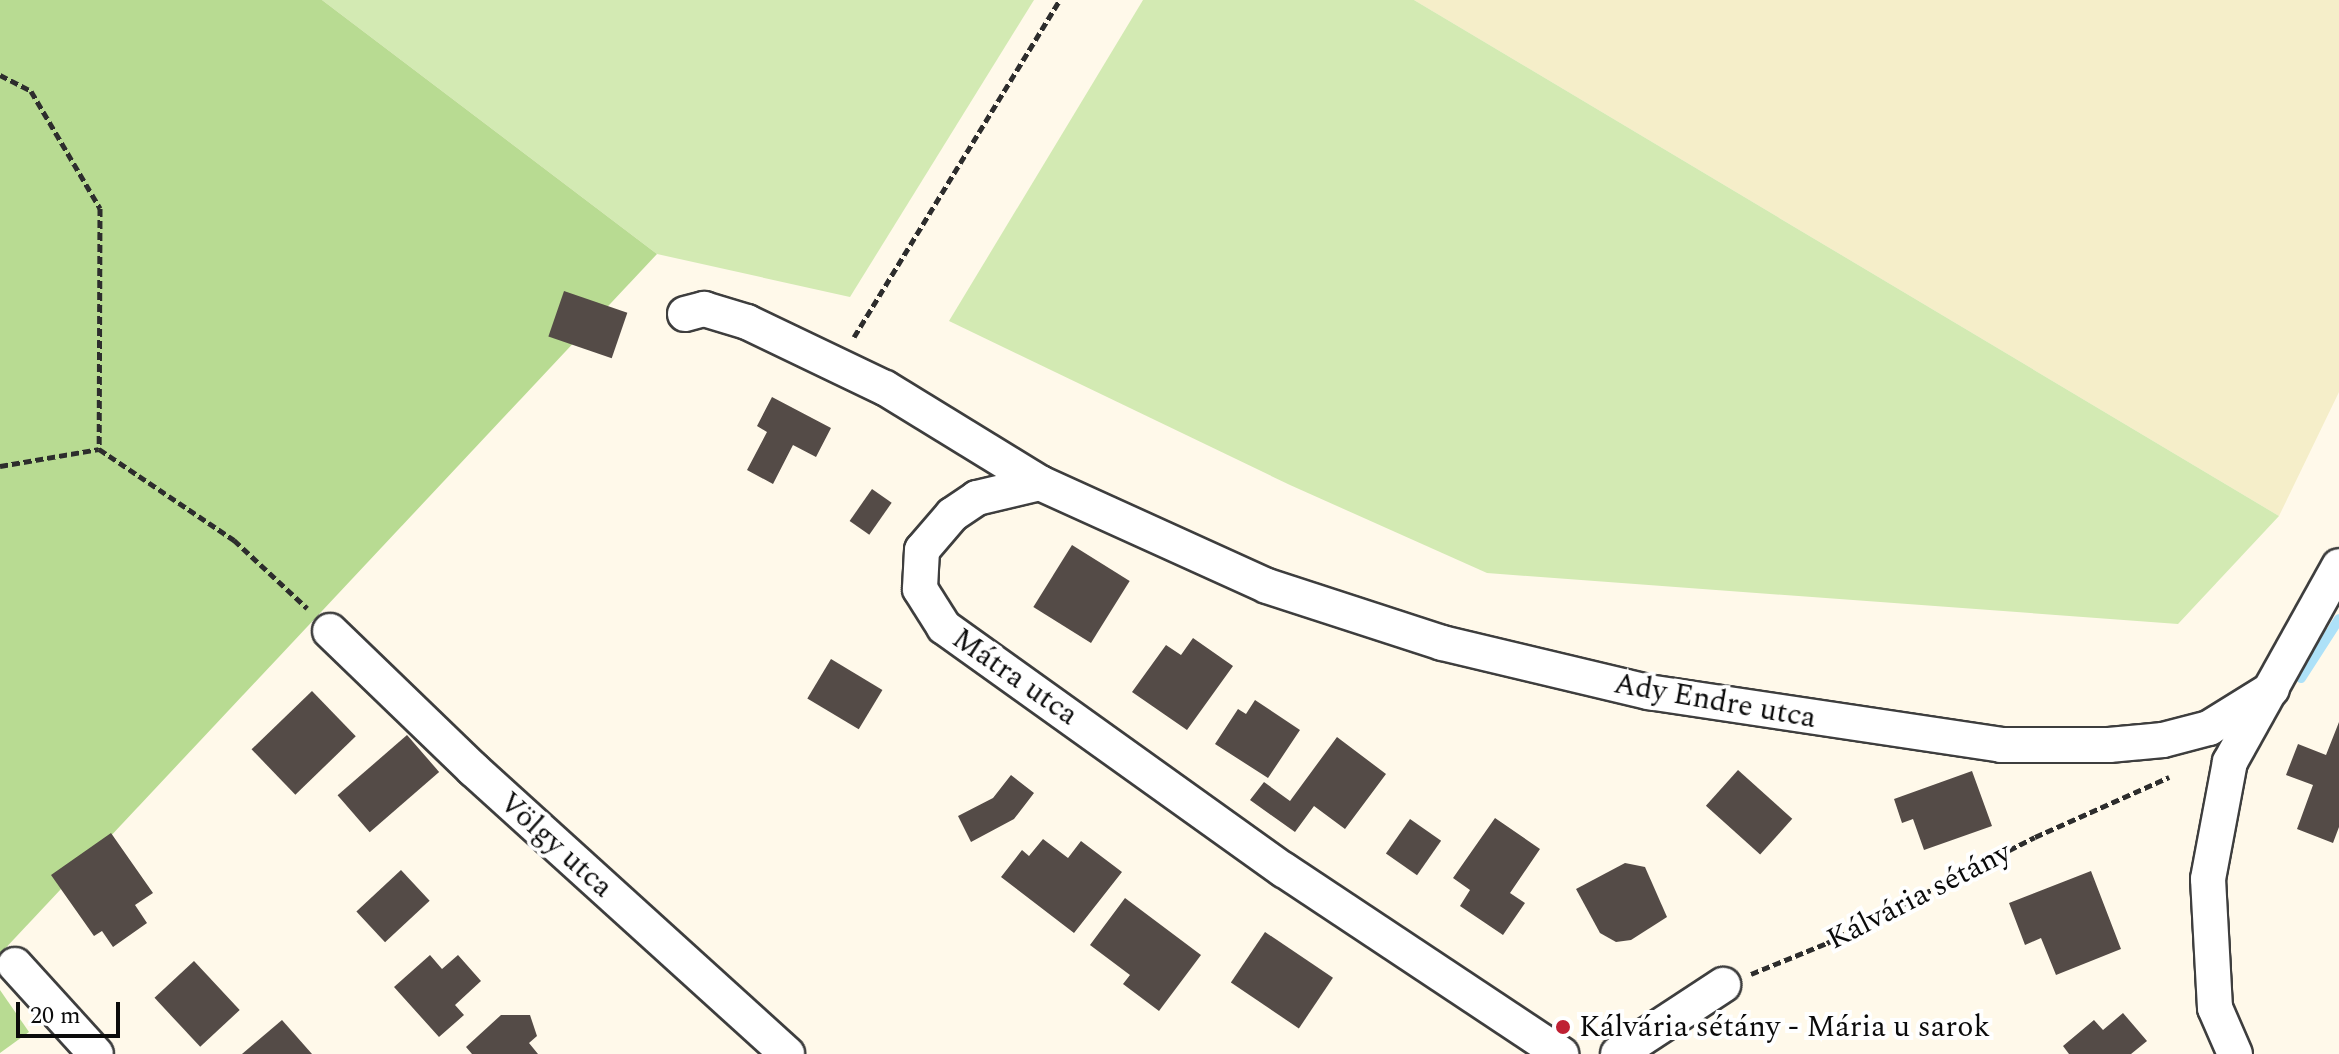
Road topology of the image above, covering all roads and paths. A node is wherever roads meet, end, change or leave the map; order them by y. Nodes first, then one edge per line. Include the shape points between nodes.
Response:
1 (1060, 0) edge
2 (0, 75) edge
3 (685, 314) dead end
4 (838, 364) junction
5 (99, 449) junction
6 (0, 466) edge
7 (1040, 483) junction
8 (2339, 566) edge
9 (330, 631) joint
10 (2272, 689) junction
11 (2173, 775) dead end
12 (15, 965) dead end
13 (1723, 985) joint
14 (96, 1054) edge
15 (787, 1054) edge
16 (1561, 1054) edge
17 (1618, 1054) edge
18 (2235, 1054) edge

1 - 4 path
2 - 5 path via 31,91 100,208
3 - 4 street via 704,309 747,322
4 - 7 street
5 - 6 path
5 - 9 path via 234,540
7 - 10 street, Ady Endre utca via 1267,586 1442,643 1648,692 2001,745 2109,745 2163,740 2209,728
7 - 16 street, Mátra utca via 977,498 952,515 922,550 920,589 944,627 1284,870
8 - 10 street, Ady Endre utca
9 - 15 street, Völgy utca via 473,769
10 - 18 street via 2230,762 2208,879 2215,1008
11 - 13 path, Kálvária sétány via 2035,837 1827,943
12 - 14 street
13 - 17 street

